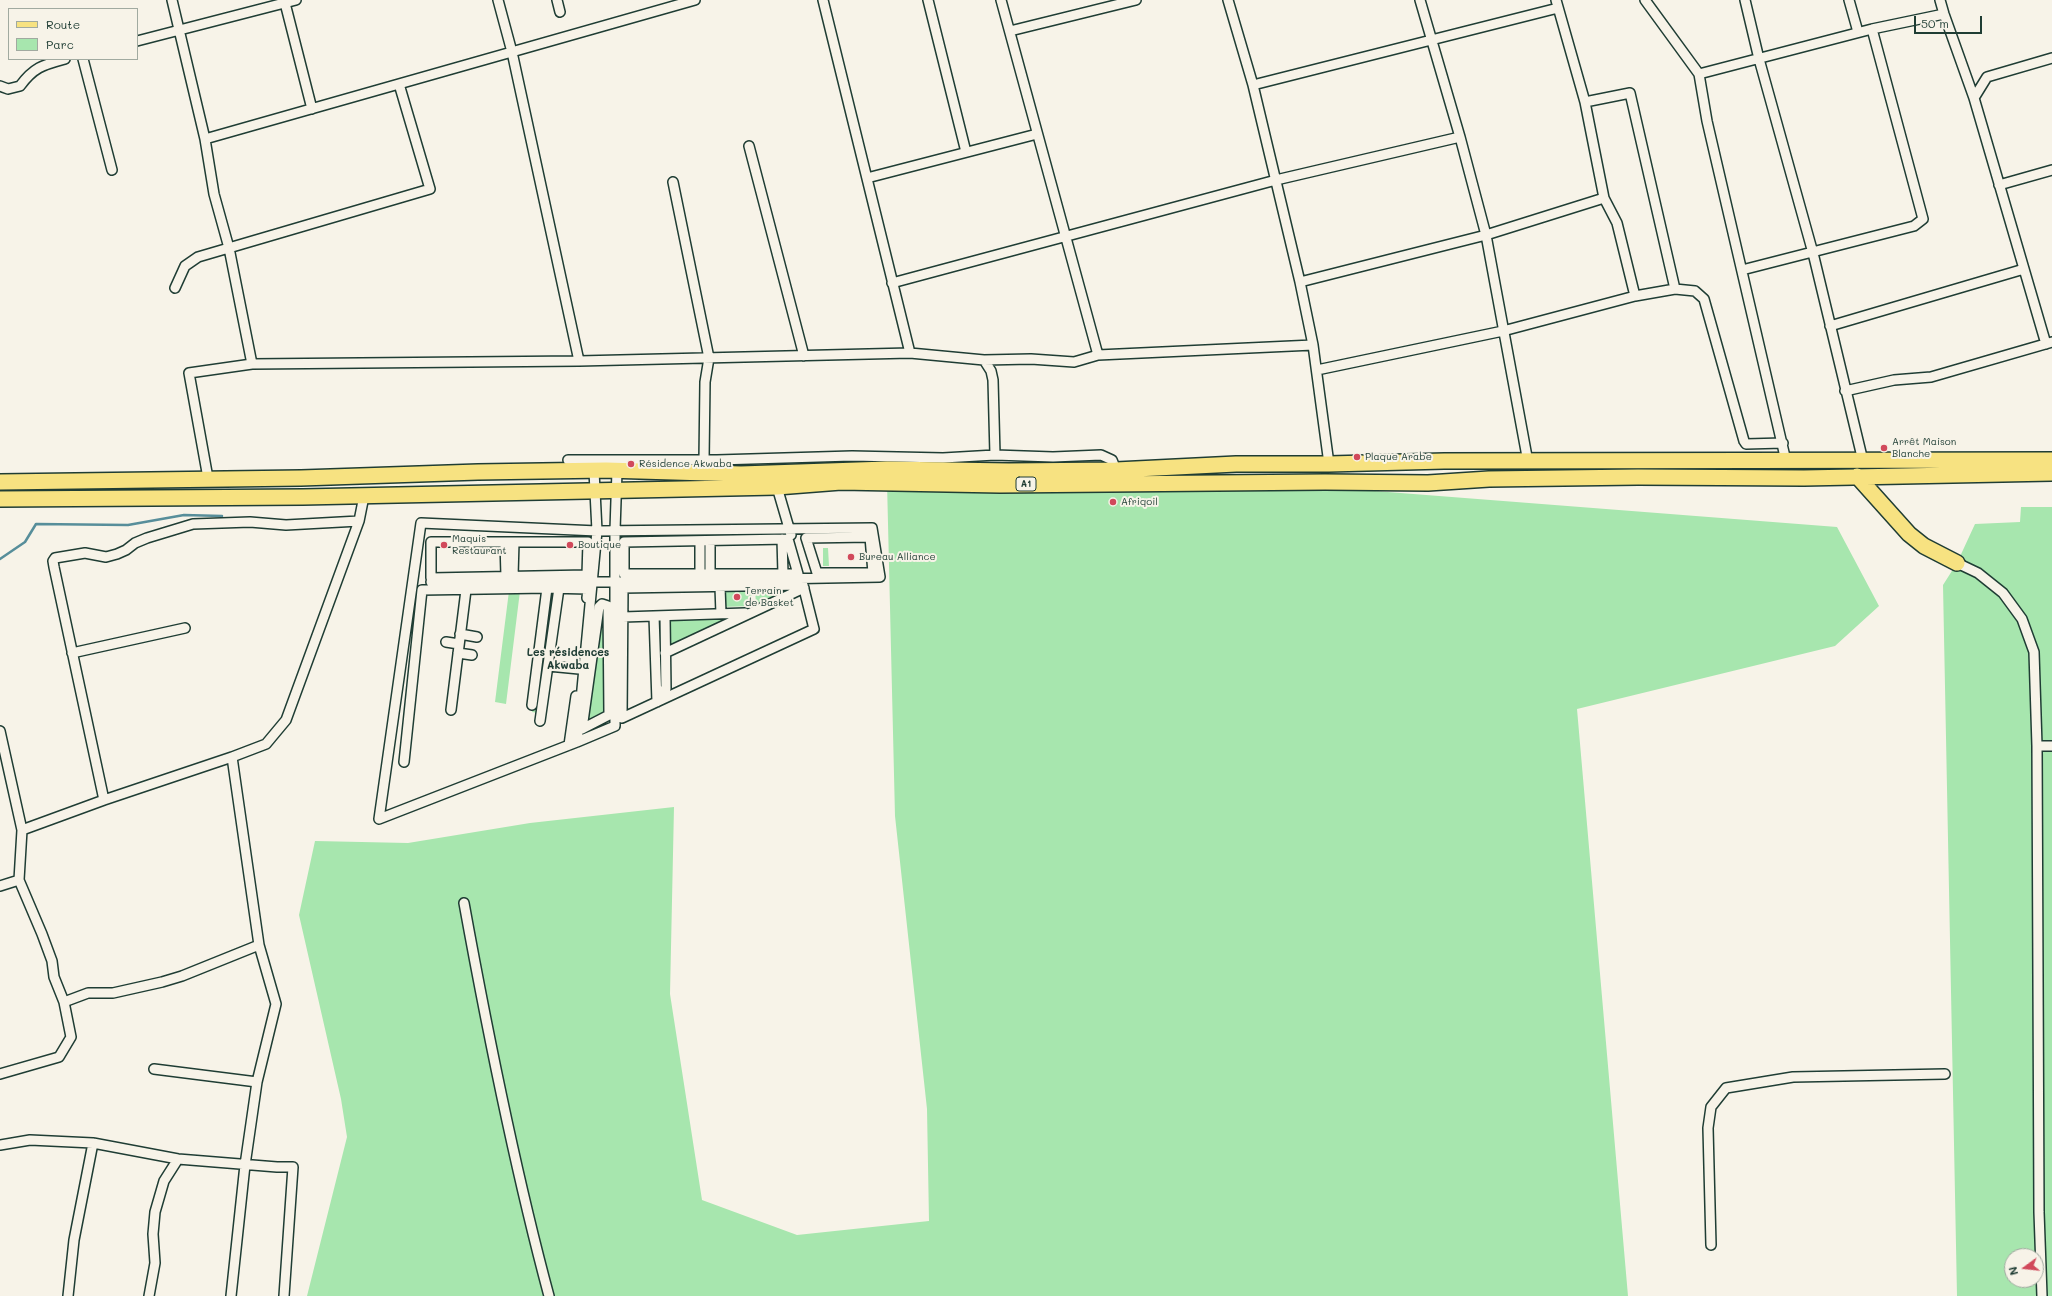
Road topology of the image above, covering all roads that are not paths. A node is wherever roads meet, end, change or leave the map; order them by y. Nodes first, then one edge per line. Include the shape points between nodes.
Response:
1 (172, 0) edge
2 (296, 0) edge
3 (498, 0) edge
4 (557, 0) edge
5 (695, 0) edge
6 (823, 0) edge
7 (928, 0) edge
8 (1001, 0) edge
9 (1136, 0) edge
10 (1228, 0) edge
11 (1420, 0) edge
12 (1645, 0) edge
13 (1745, 0) edge
14 (1849, 0) edge
15 (1940, 0) edge
16 (285, 3) junction
17 (1557, 4) edge
18 (560, 12) dead end
19 (1944, 14) junction
20 (1872, 29) junction
21 (179, 30) junction
22 (1010, 31) junction
23 (1858, 32) junction
24 (138, 41) edge
25 (1431, 41) junction
26 (512, 52) junction
27 (2052, 58) edge
28 (1759, 59) junction
29 (61, 60) edge
30 (83, 60) edge
31 (1699, 74) junction
32 (399, 84) junction
33 (1253, 85) junction
34 (0, 86) edge
35 (1974, 98) junction
36 (1585, 102) junction
37 (312, 109) junction
38 (1037, 134) junction
39 (1460, 137) junction
40 (205, 139) junction
41 (749, 146) dead end
42 (966, 152) junction
43 (112, 170) dead end
44 (2052, 170) edge
45 (867, 178) junction
46 (1276, 180) junction
47 (673, 182) dead end
48 (1999, 185) junction
49 (1604, 198) junction
50 (1066, 235) junction
51 (1486, 235) junction
52 (229, 248) junction
53 (1813, 253) junction
54 (2024, 269) junction
55 (1742, 270) junction
56 (1300, 282) junction
57 (892, 283) junction
58 (175, 288) dead end
59 (1675, 289) junction
60 (1635, 296) junction
61 (1830, 326) junction
62 (1504, 331) junction
63 (2049, 343) edge
64 (1313, 345) junction
65 (910, 353) junction
66 (1098, 355) junction
67 (804, 356) junction
68 (709, 358) junction
69 (984, 360) junction
70 (579, 361) junction
71 (252, 364) junction
72 (1316, 370) junction
73 (1845, 391) junction
74 (1783, 443) junction
75 (995, 455) junction
76 (568, 460) dead end
77 (704, 460) junction
78 (2052, 460) edge
79 (1786, 461) junction
80 (1864, 461) junction
81 (1528, 462) junction
82 (1329, 464) junction
83 (1116, 470) junction
84 (594, 471) junction
85 (617, 471) junction
86 (2052, 472) edge
87 (1857, 476) junction
88 (208, 478) junction
89 (0, 482) edge
90 (778, 488) junction
91 (595, 491) junction
92 (617, 491) junction
93 (364, 496) junction
94 (0, 499) edge
95 (359, 521) junction
96 (615, 530) junction
97 (790, 530) junction
98 (596, 531) junction
99 (782, 539) junction
100 (700, 541) junction
101 (710, 541) junction
102 (509, 542) junction
103 (1957, 563) joint
104 (817, 573) joint
105 (700, 574) junction
106 (710, 574) junction
107 (783, 574) junction
108 (509, 576) junction
109 (592, 581) junction
110 (431, 582) dead end
111 (615, 582) junction
112 (804, 584) junction
113 (720, 587) junction
114 (547, 588) junction
115 (559, 588) junction
116 (466, 590) junction
117 (750, 612) junction
118 (721, 614) junction
119 (654, 616) junction
120 (665, 616) junction
121 (623, 617) junction
122 (185, 628) dead end
123 (460, 634) junction
124 (477, 637) dead end
125 (446, 642) dead end
126 (458, 648) junction
127 (666, 652) junction
128 (72, 653) junction
129 (472, 655) dead end
130 (548, 666) junction
131 (579, 669) junction
132 (657, 698) junction
133 (532, 705) dead end
134 (450, 710) dead end
135 (540, 721) dead end
136 (615, 726) junction
137 (582, 729) joint
138 (0, 731) edge
139 (573, 744) junction
140 (2037, 746) junction
141 (2052, 746) edge
142 (232, 757) junction
143 (404, 762) dead end
144 (104, 800) junction
145 (22, 830) junction
146 (19, 880) junction
147 (0, 886) edge
148 (464, 903) dead end
149 (259, 945) junction
150 (64, 1002) junction
151 (154, 1069) dead end
152 (0, 1074) edge
153 (1945, 1074) dead end
154 (257, 1082) junction
155 (93, 1143) junction
156 (0, 1145) edge
157 (178, 1159) junction
158 (245, 1165) junction
159 (1711, 1245) dead end
160 (68, 1296) edge
161 (149, 1296) edge
162 (231, 1296) edge
163 (284, 1296) edge
164 (550, 1296) edge
165 (2042, 1296) edge

1 - 21 street
2 - 16 street
3 - 26 street
4 - 18 street
5 - 26 street
6 - 45 street
7 - 42 street
8 - 22 street
9 - 22 street
10 - 33 street
11 - 25 street
12 - 31 street
13 - 28 street
14 - 23 street
15 - 19 street
16 - 21 street
16 - 37 street
17 - 25 street
17 - 36 street
19 - 20 street
19 - 35 street
20 - 23 street
20 - 53 street via 1923,219 1914,226
21 - 24 street
21 - 40 street
22 - 38 street
23 - 28 street
25 - 33 street
25 - 39 street
26 - 32 street
26 - 70 street
27 - 35 street via 1987,77
28 - 31 street
28 - 53 street
29 - 34 street via 43,65 30,73 20,86 8,89
30 - 43 street
31 - 55 street via 1707,121
32 - 37 street
32 - 52 street via 430,189
33 - 46 street
35 - 48 street
36 - 49 street
36 - 59 street via 1630,93
37 - 40 street
38 - 42 street
38 - 50 street
39 - 46 street
39 - 51 street
40 - 52 street via 214,194
41 - 67 street
42 - 45 street
44 - 48 street
45 - 57 street
46 - 50 street
46 - 56 street
47 - 68 street
48 - 54 street
49 - 51 street
49 - 60 street via 1617,223
50 - 57 street
50 - 66 street
51 - 56 street
51 - 62 street
52 - 58 street via 198,257 185,266
52 - 71 street
53 - 55 street
53 - 61 street
54 - 61 street
54 - 63 street
55 - 74 street
56 - 64 street
57 - 65 street
59 - 60 street
59 - 74 street via 1695,290 1704,299 1746,444
60 - 62 street
61 - 73 street
62 - 72 street
62 - 81 street
63 - 73 street via 1931,377 1894,380
64 - 66 street
64 - 72 street
65 - 67 street
65 - 69 street
66 - 69 street via 1074,362 1031,359
67 - 68 street
68 - 70 street
68 - 77 street via 705,382
69 - 75 street via 993,380
70 - 71 street
71 - 88 street via 189,373
72 - 82 street
73 - 80 street
74 - 79 street
75 - 77 street via 944,458 852,456
75 - 83 street via 1101,455 1112,460
76 - 77 street
78 - 80 main road, A1
79 - 80 main road, A1
79 - 81 main road, A1
81 - 82 main road, A1
82 - 83 main road, A1 via 1236,464
83 - 85 main road, A1 via 1009,472 887,469 741,474
84 - 85 main road, A1
84 - 88 main road, A1
84 - 91 street
85 - 92 street
86 - 87 main road, A1
87 - 90 main road, A1 via 1638,476 1428,483 1000,485 841,482
87 - 103 main road via 1909,534 1924,546
88 - 89 main road, A1
90 - 92 main road, A1
90 - 97 street
91 - 92 main road, A1
91 - 93 main road, A1
91 - 98 street
92 - 96 street
93 - 94 main road, A1
93 - 95 street
95 - 128 street via 286,525 250,522 194,524 134,543 117,554 85,554 55,558 54,567
95 - 142 street via 286,720 266,744
96 - 97 street
96 - 98 street
96 - 111 street
97 - 112 street
97 - 112 street via 872,528 880,577
98 - 109 street
98 - 139 street via 421,523 379,819
99 - 101 street
99 - 107 street
99 - 107 street via 788,539 798,574
100 - 101 street
100 - 105 street
100 - 105 street via 624,542 624,574
101 - 106 street
102 - 108 street
102 - 108 street via 588,542 587,575
102 - 108 street via 431,542 432,578
103 - 140 street via 1978,573 2003,593 2026,627 2034,652
104 - 104 street via 806,538 870,537 873,573
105 - 106 street
106 - 107 street
109 - 110 street
109 - 111 street
109 - 139 street
111 - 112 street
111 - 136 street
112 - 113 street
112 - 117 street
112 - 132 street via 814,629
112 - 136 street via 819,632
113 - 118 street
113 - 121 street via 623,588
114 - 115 street
114 - 116 street
114 - 133 street
115 - 130 street
115 - 131 street via 588,589
116 - 123 street
116 - 143 street via 422,590
117 - 118 street
117 - 127 street
118 - 120 street
119 - 120 street
119 - 121 street
119 - 132 street
120 - 127 street
121 - 132 street via 622,718
122 - 128 street
123 - 124 street
123 - 126 street
125 - 126 street
126 - 129 street
126 - 134 street
127 - 132 street via 666,689
128 - 144 street
130 - 131 street
130 - 135 street
131 - 139 street
136 - 139 street
137 - 137 street via 600,607 605,605 608,606 609,716
138 - 145 street
140 - 141 street
140 - 165 street via 2039,1204
142 - 144 street
142 - 149 street
144 - 145 street
145 - 146 street
146 - 147 street
146 - 150 street via 52,961 54,977
148 - 164 street via 492,1057 529,1219
149 - 150 street via 162,982 113,993 88,993
149 - 154 street via 276,1004
150 - 152 street via 70,1037 59,1057
151 - 154 street
153 - 159 street via 1793,1077 1726,1088 1711,1107 1708,1128
154 - 158 street
155 - 156 street via 30,1140
155 - 157 street
155 - 160 street via 74,1240
157 - 158 street
157 - 161 street via 164,1181 155,1212 155,1263
158 - 162 street
158 - 163 street via 293,1167

